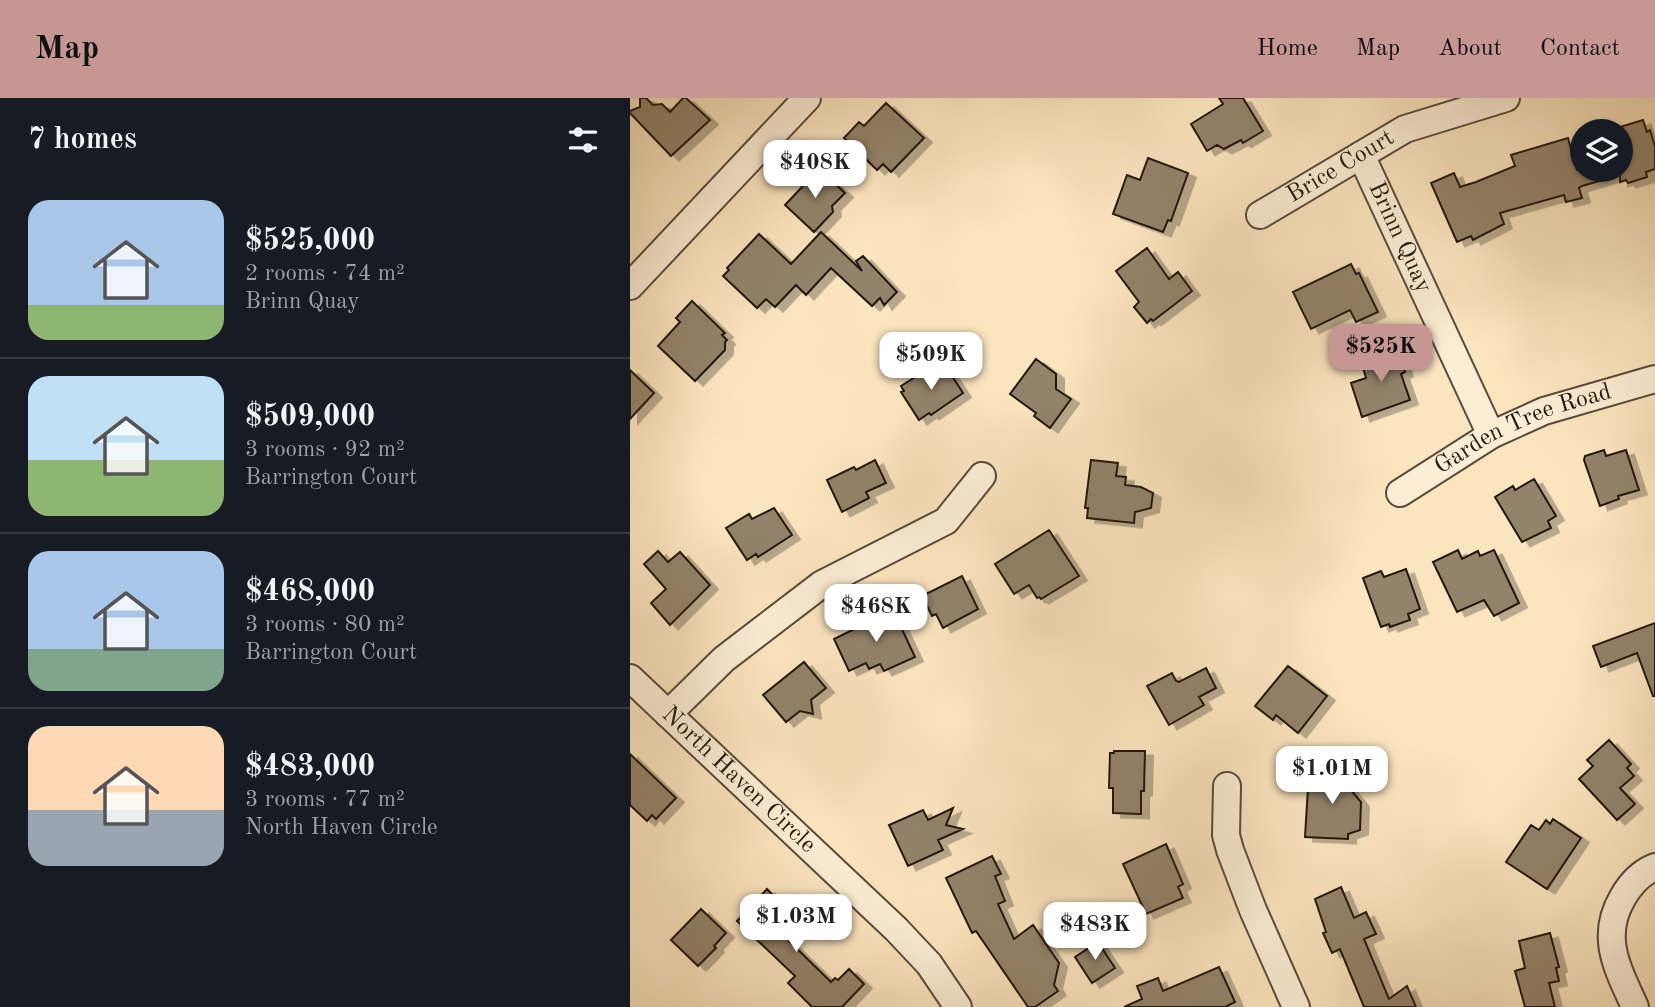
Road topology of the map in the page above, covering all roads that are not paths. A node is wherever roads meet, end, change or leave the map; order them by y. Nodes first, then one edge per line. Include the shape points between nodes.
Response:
1 (807, 98) edge
2 (1506, 98) edge
3 (1361, 155) junction
4 (1259, 215) dead end
5 (630, 286) edge
6 (1655, 379) edge
7 (1491, 435) junction
8 (982, 476) dead end
9 (1399, 493) dead end
10 (630, 678) edge
11 (668, 714) junction
12 (1227, 786) dead end
13 (1655, 867) edge
14 (958, 1007) edge
15 (1296, 1007) edge
16 (1635, 1007) edge

1 - 5 street
2 - 3 street, Brice Court via 1405,129
3 - 4 street, Brice Court
3 - 7 street, Brinn Quay
6 - 7 street, Garden Tree Road via 1544,411
7 - 9 street, Garden Tree Road
8 - 11 street via 947,521 822,584 724,659
10 - 11 street, North Haven Circle
11 - 14 street, North Haven Circle via 896,929 929,964
12 - 15 street via 1230,850
13 - 16 street via 1629,887 1613,917 1615,962

